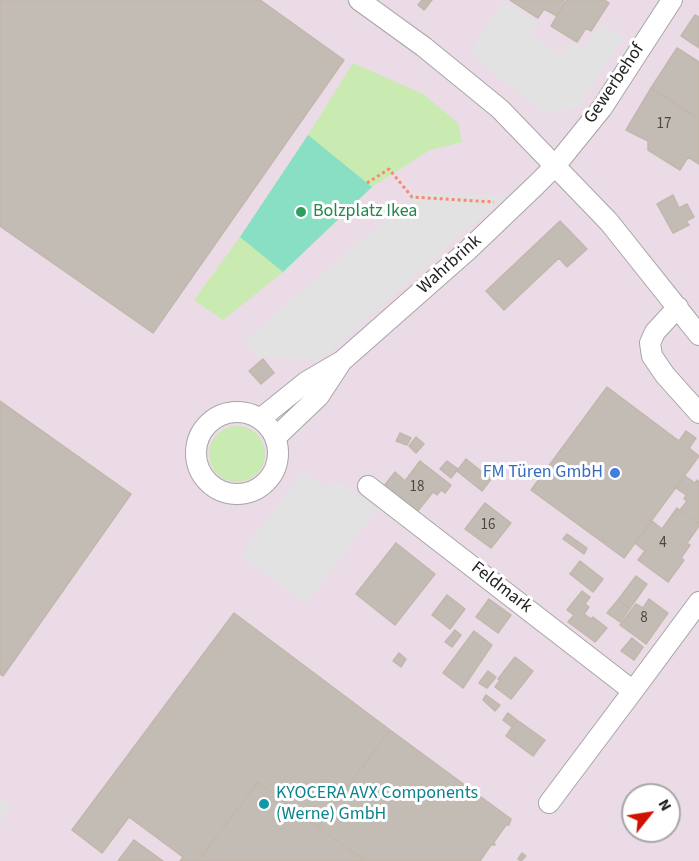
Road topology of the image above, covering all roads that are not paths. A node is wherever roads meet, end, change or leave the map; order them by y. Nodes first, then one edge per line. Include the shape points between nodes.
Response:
1 (358, 0) edge
2 (672, 0) edge
3 (555, 166) junction
4 (678, 307) junction
5 (699, 335) edge
6 (342, 361) junction
7 (699, 413) edge
8 (260, 419) junction
9 (275, 438) junction
10 (368, 486) dead end
11 (699, 602) edge
12 (633, 691) junction
13 (549, 803) dead end

1 - 3 street via 424,46 500,109
2 - 3 street, Gewerbehof via 602,108
3 - 4 street via 609,222
3 - 6 street, Wahrbrink
4 - 5 street
4 - 7 street via 655,332 650,343 652,356
6 - 8 street, Wahrbrink via 306,382
6 - 9 street, Wahrbrink via 320,396
8 - 9 street
8 - 9 street via 232,412 207,425 196,452 206,479 231,494 260,487 276,463
10 - 12 street, Feldmark
11 - 12 street
12 - 13 street

